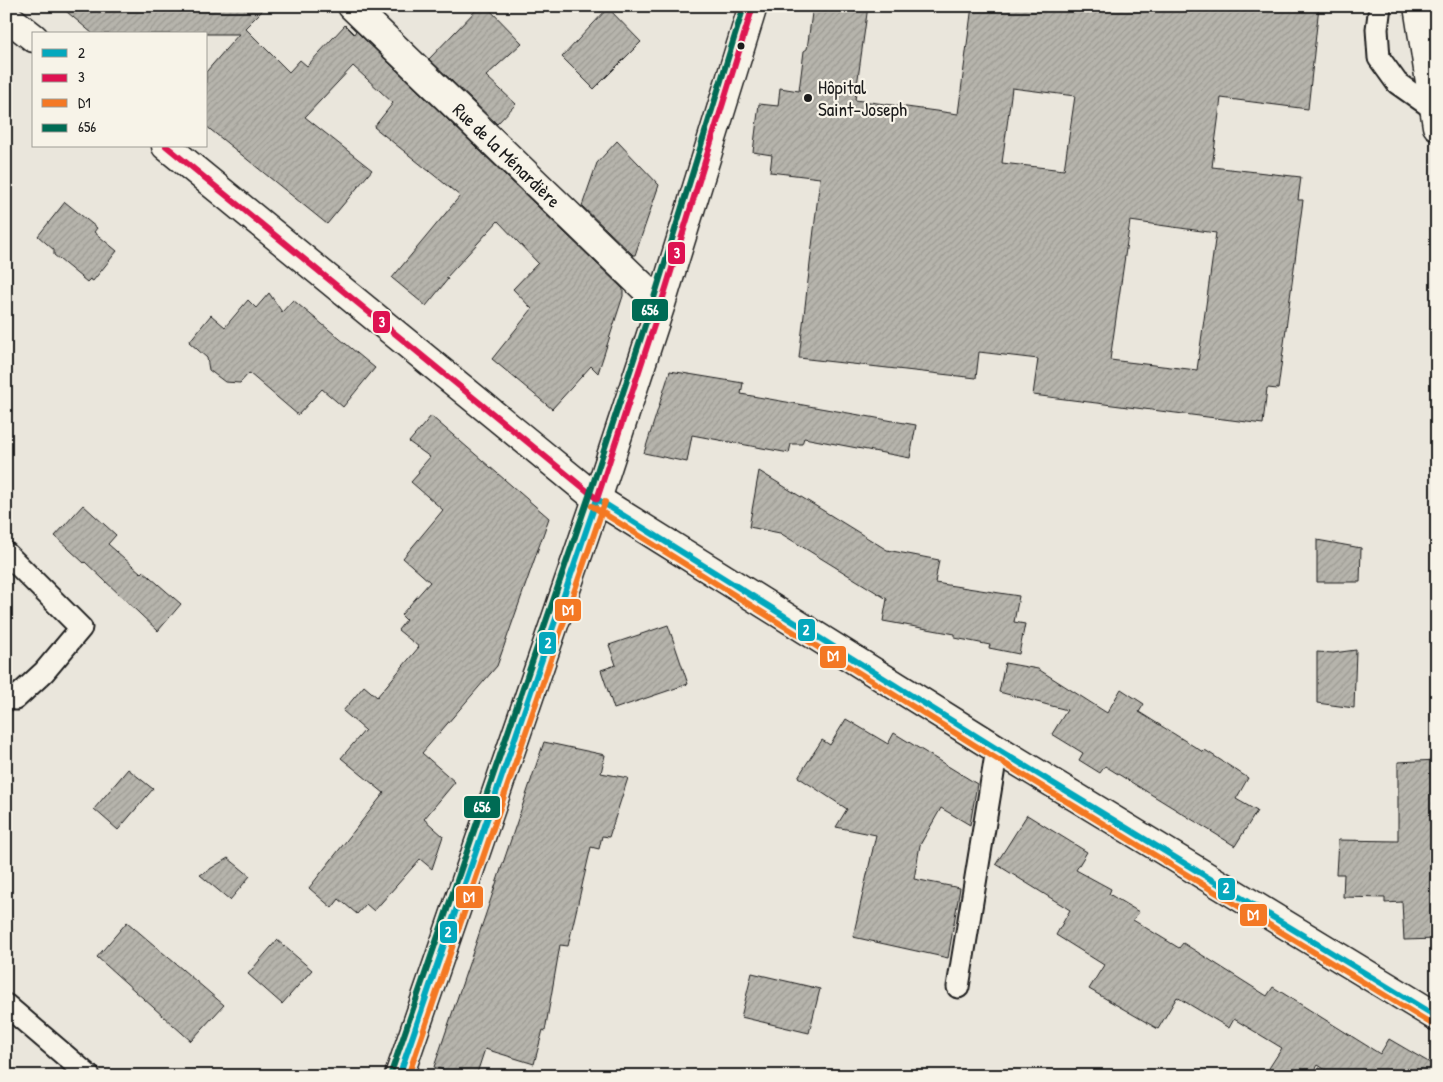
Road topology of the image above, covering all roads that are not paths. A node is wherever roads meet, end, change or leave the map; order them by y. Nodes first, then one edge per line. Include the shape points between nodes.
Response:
1 (352, 6) edge
2 (753, 6) edge
3 (1380, 6) edge
4 (1418, 6) edge
5 (6, 16) edge
6 (32, 36) edge
7 (1435, 117) edge
8 (168, 148) edge
9 (661, 304) junction
10 (598, 499) junction
11 (6, 553) edge
12 (9, 700) edge
13 (997, 749) junction
14 (958, 987) dead end
15 (6, 1005) edge
16 (1437, 1017) edge
17 (89, 1076) edge
18 (399, 1076) edge

1 - 9 street, Rue de la Ménardière
2 - 9 street
3 - 7 lane via 1377,29 1379,58 1397,83
4 - 7 street
5 - 6 street
8 - 10 street
9 - 10 street
10 - 13 street
10 - 18 street
11 - 12 lane via 80,628 44,672
13 - 14 lane
13 - 16 street
15 - 17 lane

